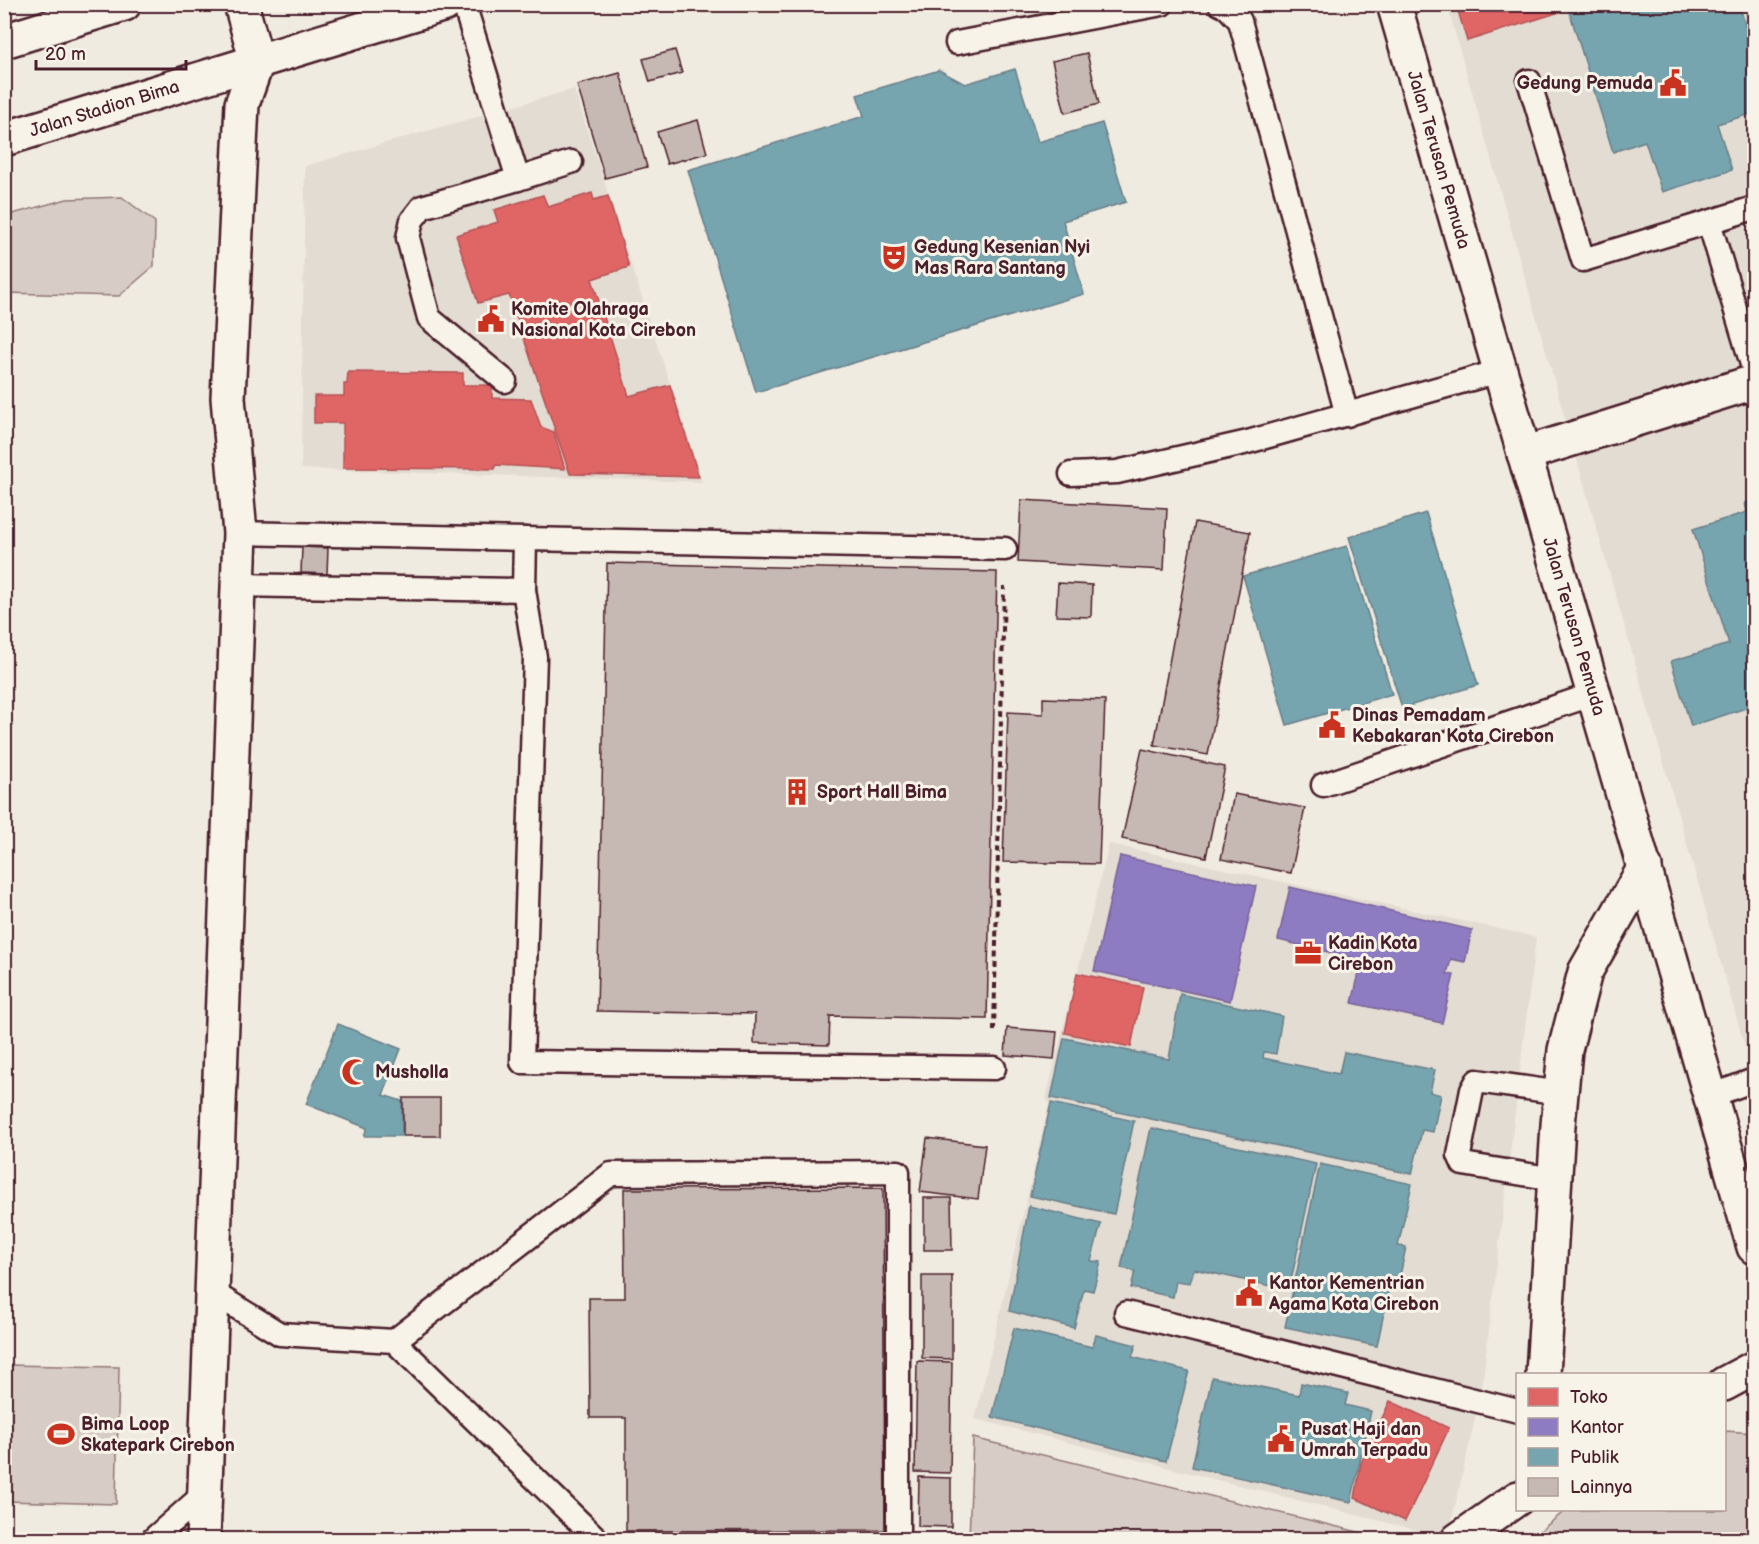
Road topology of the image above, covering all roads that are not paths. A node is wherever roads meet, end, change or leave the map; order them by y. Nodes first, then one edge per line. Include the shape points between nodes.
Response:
1 (124, 4) edge
2 (241, 4) edge
3 (445, 4) edge
4 (464, 4) edge
5 (1162, 4) edge
6 (1220, 4) edge
7 (1394, 4) edge
8 (4, 40) edge
9 (957, 43) dead end
10 (257, 62) junction
11 (1529, 81) dead end
12 (4, 139) edge
13 (571, 162) dead end
14 (518, 179) junction
15 (1755, 208) edge
16 (1709, 222) junction
17 (1500, 371) junction
18 (1755, 371) edge
19 (504, 381) dead end
20 (1755, 382) edge
21 (1347, 415) junction
22 (1524, 454) junction
23 (1071, 474) dead end
24 (240, 533) junction
25 (525, 539) junction
26 (1005, 549) road end
27 (238, 585) junction
28 (524, 590) junction
29 (1594, 694) junction
30 (1323, 784) dead end
31 (1645, 867) junction
32 (994, 1068) road end
33 (1755, 1080) edge
34 (1561, 1093) junction
35 (1711, 1096) junction
36 (1554, 1179) junction
37 (1755, 1247) edge
38 (212, 1292) junction
39 (1126, 1313) dead end
40 (394, 1341) junction
41 (1755, 1368) edge
42 (1543, 1373) edge
43 (1726, 1382) edge
44 (1516, 1410) edge
45 (204, 1494) junction
46 (1516, 1499) edge
47 (152, 1539) edge
48 (203, 1539) edge
49 (598, 1539) edge
50 (898, 1539) edge
51 (1458, 1539) edge

1 - 8 street
2 - 10 street
3 - 10 street, Jalan Stadion Bima
4 - 14 lane
5 - 9 lane
6 - 21 lane via 1240,21
7 - 17 street, Jalan Terusan Pemuda
10 - 12 street, Jalan Stadion Bima
10 - 24 street via 243,104 228,398
11 - 16 lane via 1583,260
13 - 14 lane
14 - 19 lane via 422,207 412,220 408,238 429,318
15 - 16 lane
16 - 18 lane
17 - 21 lane
17 - 22 street, Jalan Terusan Pemuda
20 - 22 street
21 - 23 lane via 1117,472
22 - 29 street, Jalan Terusan Pemuda
24 - 25 lane
24 - 27 street
25 - 26 lane
25 - 28 lane
27 - 28 lane
27 - 38 street
28 - 32 lane via 535,657 522,1062
29 - 30 lane
29 - 31 street, Jalan Terusan Pemuda
31 - 34 street via 1585,972 1565,1050
31 - 35 street, Jalan Terusan Pemuda
33 - 35 lane
34 - 36 street
34 - 36 lane via 1477,1082 1459,1155 1463,1164
35 - 37 street, Jalan Terusan Pemuda
36 - 42 street
38 - 40 lane via 280,1334
38 - 45 street
39 - 44 lane
40 - 49 lane
40 - 50 lane via 611,1174 898,1172
41 - 43 street
45 - 47 lane
45 - 48 street
46 - 51 street

